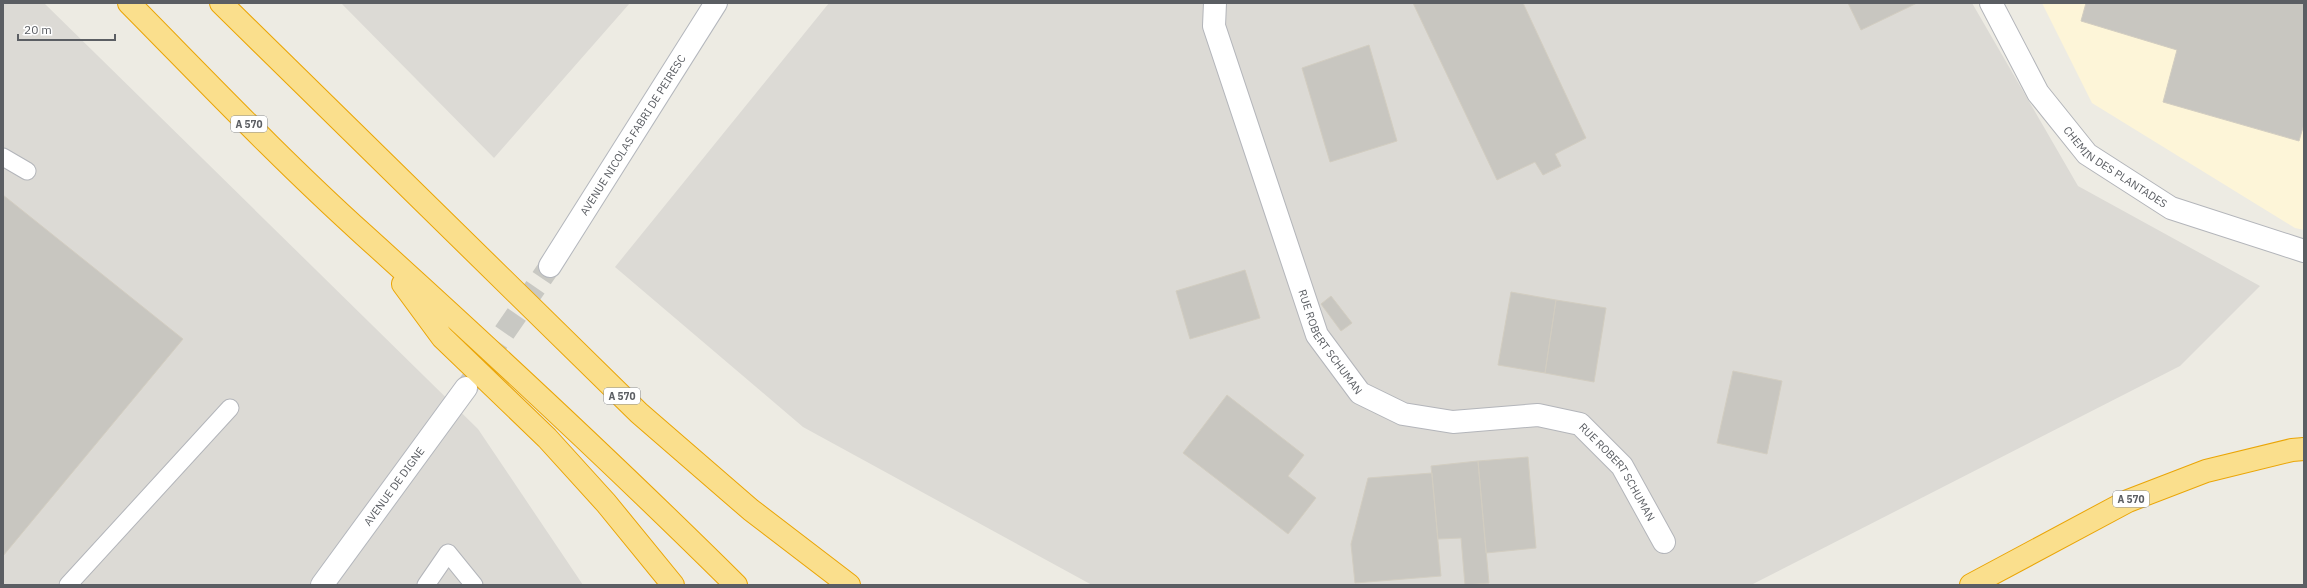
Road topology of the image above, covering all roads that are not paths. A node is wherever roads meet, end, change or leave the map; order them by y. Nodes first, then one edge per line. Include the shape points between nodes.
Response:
1 (129, 3) edge
2 (221, 3) edge
3 (716, 3) edge
4 (1215, 3) edge
5 (1991, 3) edge
6 (3, 158) edge
7 (27, 170) dead end
8 (371, 241) junction
9 (2304, 251) edge
10 (550, 266) tunnel mouth
11 (466, 388) tunnel mouth
12 (230, 408) dead end
13 (2304, 449) edge
14 (1664, 542) dead end
15 (847, 584) edge
16 (68, 585) edge
17 (322, 585) edge
18 (426, 585) edge
19 (474, 585) edge
20 (673, 585) edge
21 (736, 585) edge
22 (1971, 585) edge

1 - 8 highway, A 570 via 256,131
2 - 15 highway, A 570 via 639,413 751,510
3 - 10 street, AVENUE NICOLAS FABRI DE PEIRESC
4 - 14 street, RUE ROBERT SCHUMAN via 1214,26 1317,335 1360,393 1403,414 1446,421 1538,414 1580,424 1622,466
5 - 9 street, CHEMIN DES PLANTADES via 2038,93 2087,154 2171,208
6 - 7 lane
8 - 20 highway, A 570 via 442,337 552,444 606,503
8 - 21 highway, A 570 via 623,474
11 - 17 street, AVENUE DE DIGNE
12 - 16 lane
13 - 22 highway, A 570 via 2206,471 2128,501
18 - 19 lane via 448,553

